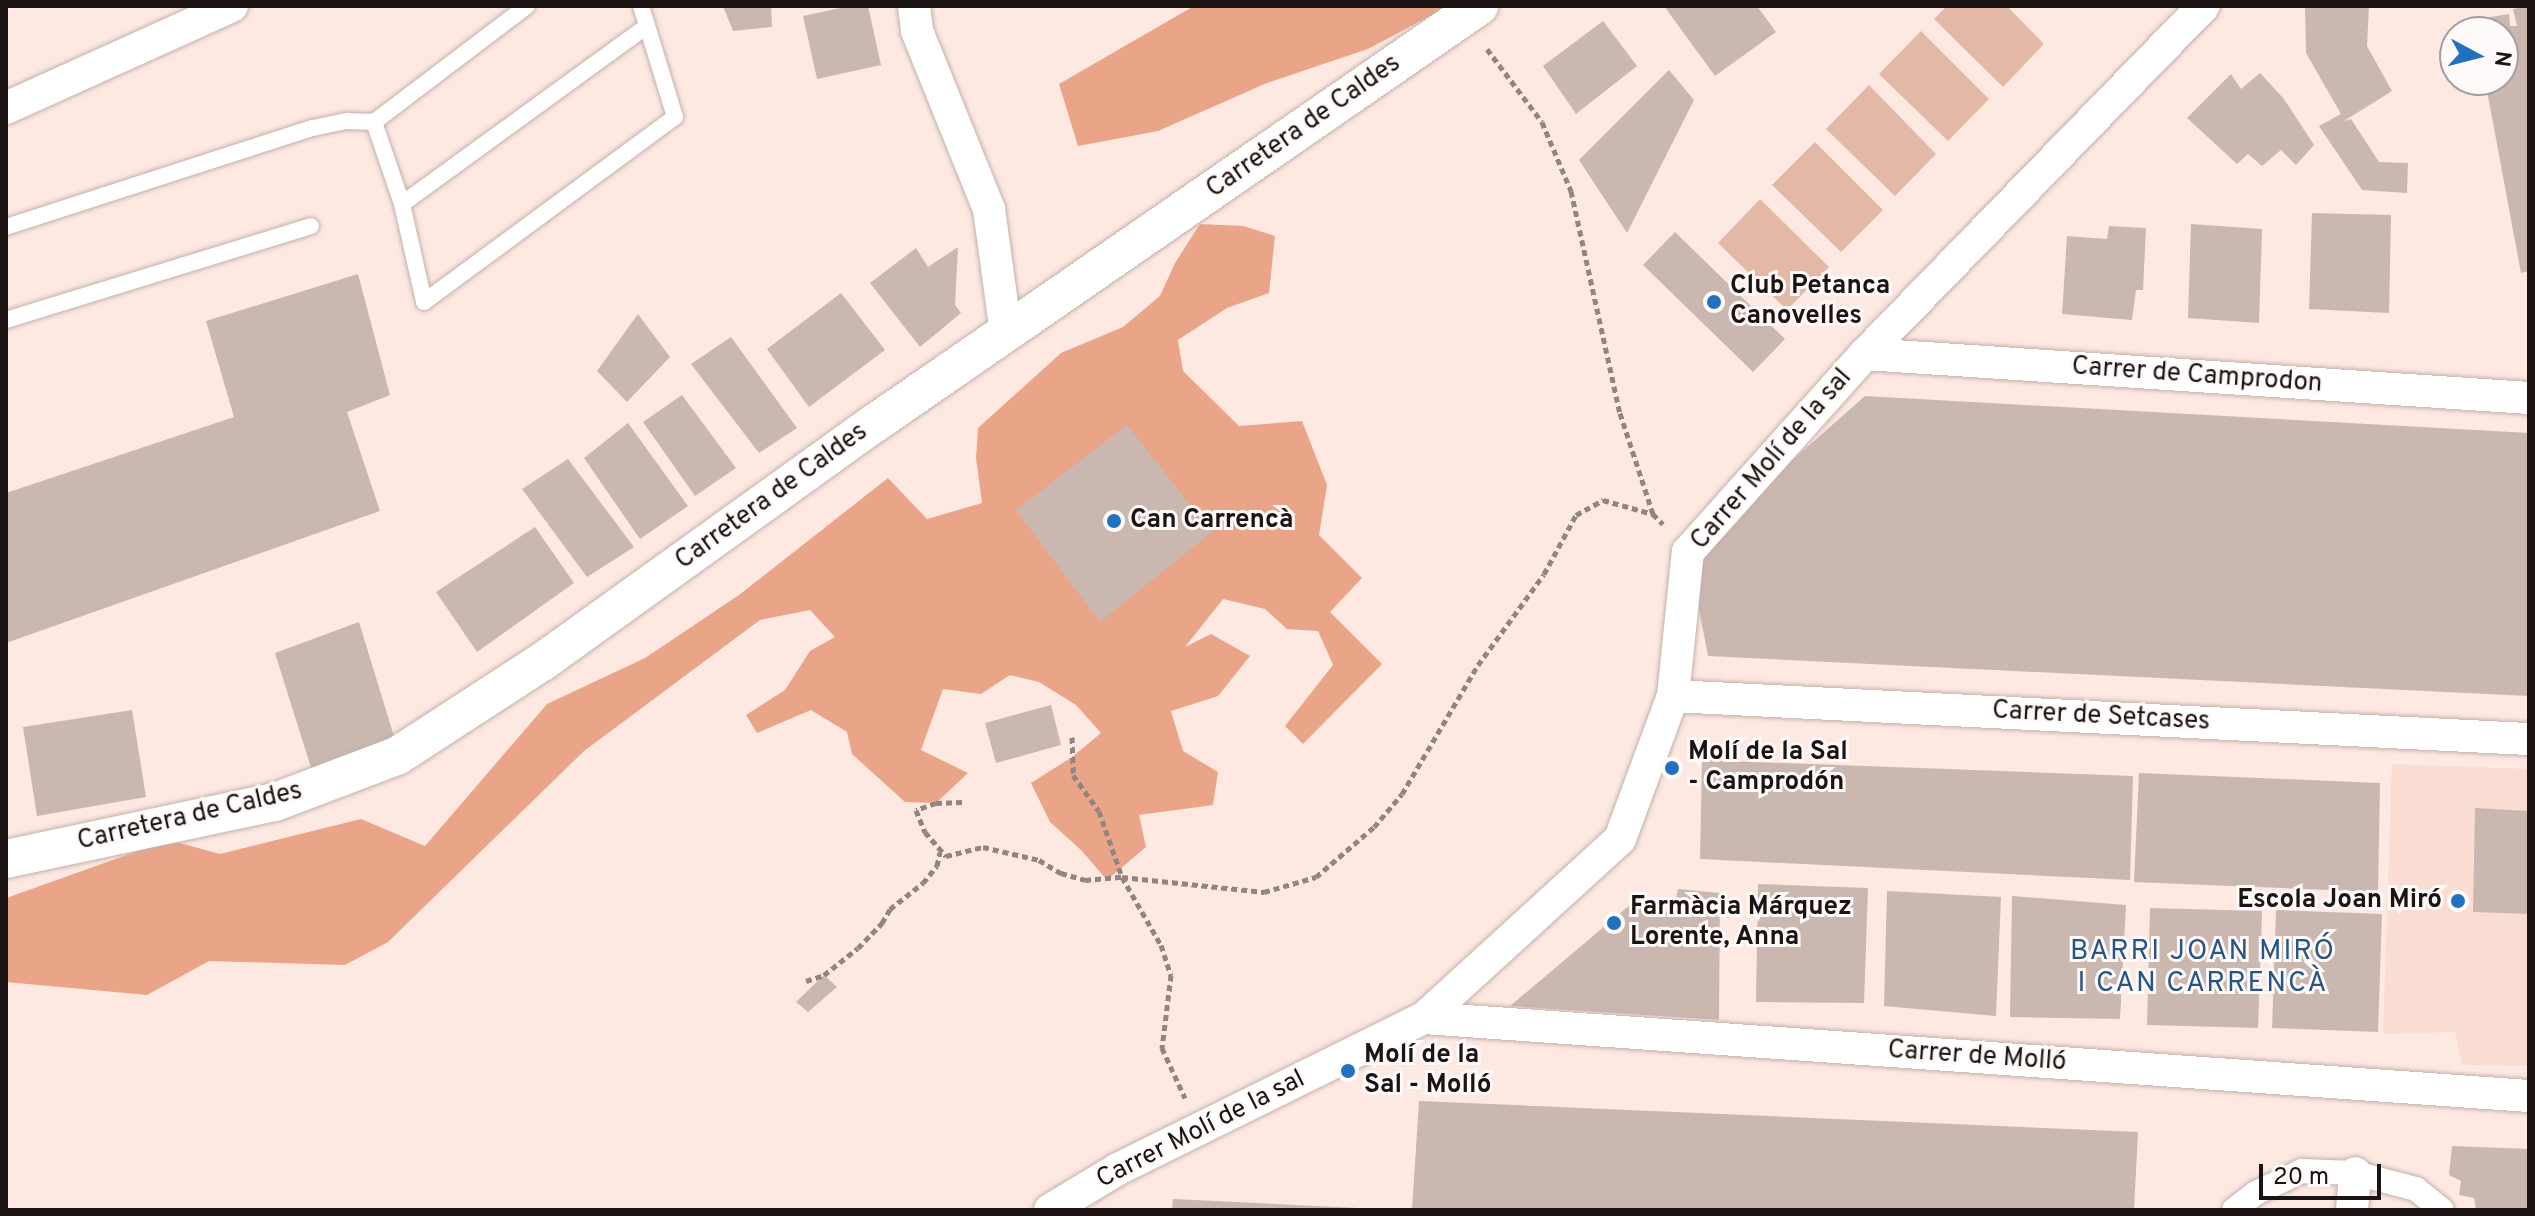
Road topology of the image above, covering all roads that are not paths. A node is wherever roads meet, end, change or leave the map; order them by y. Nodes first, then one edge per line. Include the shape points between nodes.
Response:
1 (232, 6) edge
2 (527, 6) edge
3 (641, 6) edge
4 (914, 6) edge
5 (2204, 6) edge
6 (1471, 12) edge
7 (647, 26) junction
8 (6, 108) edge
9 (374, 122) junction
10 (402, 204) junction
11 (311, 226) dead end
12 (6, 227) edge
13 (6, 320) edge
14 (1006, 333) junction
15 (1865, 354) junction
16 (2529, 398) edge
17 (1673, 696) junction
18 (2529, 739) edge
19 (6, 859) edge
20 (1424, 1018) junction
21 (2529, 1096) edge
22 (2355, 1173) junction
23 (1050, 1210) edge
24 (2234, 1210) edge
25 (2352, 1210) edge
26 (2442, 1210) edge

1 - 8 street
2 - 9 lane
3 - 7 lane
4 - 14 street via 917,31 989,209
5 - 15 street, Carrer Molí de la sal
6 - 14 street, Carretera de Caldes
7 - 10 lane
7 - 10 lane via 675,117 424,302
9 - 10 lane
9 - 12 lane via 313,128
11 - 13 lane
14 - 19 street, Carretera de Caldes via 542,662 397,756 275,802
15 - 16 street, Carrer de Camprodon
15 - 17 street, Carrer Molí de la sal via 1688,552
17 - 18 street, Carrer de Setcases
17 - 20 street, Carrer Molí de la sal via 1620,839
20 - 21 street, Carrer de Molló
20 - 23 street, Carrer Molí de la sal via 1118,1169
22 - 24 street via 2302,1171
22 - 25 street
22 - 26 street via 2416,1189

